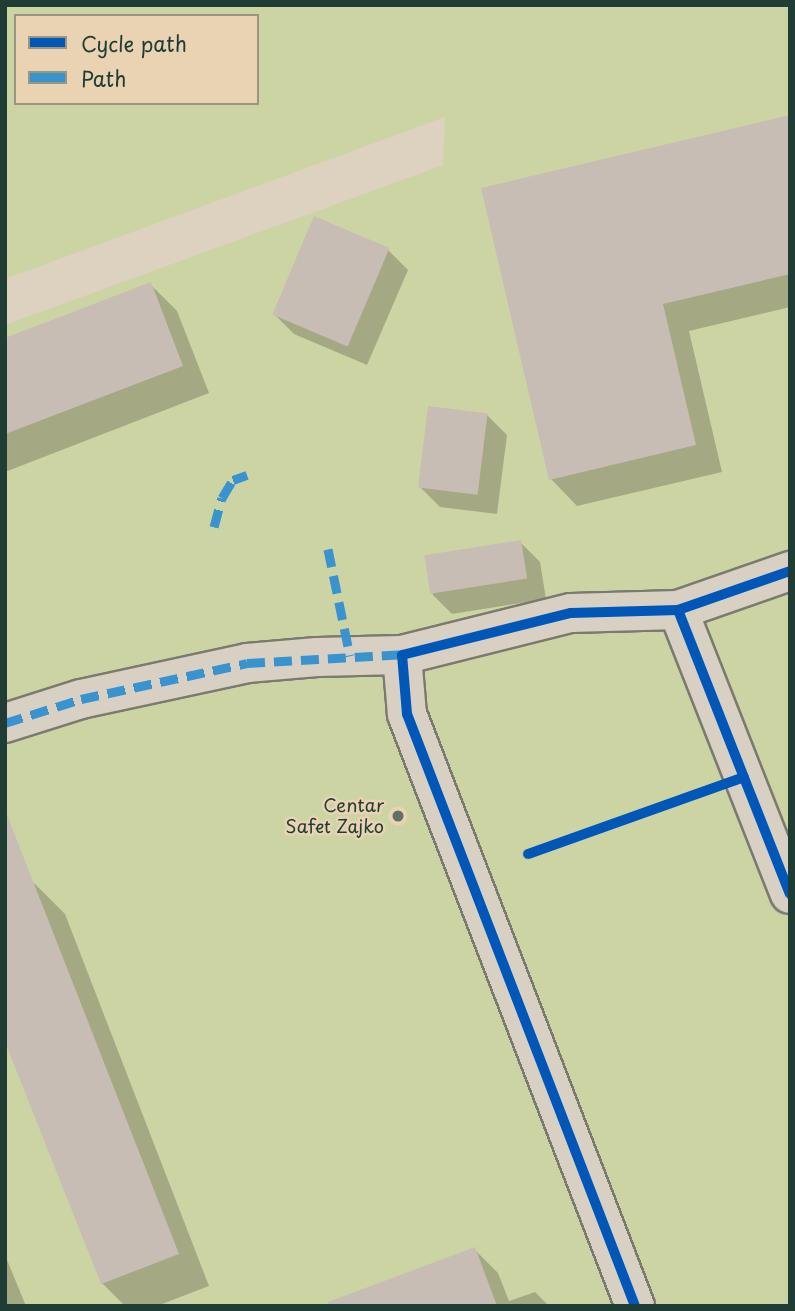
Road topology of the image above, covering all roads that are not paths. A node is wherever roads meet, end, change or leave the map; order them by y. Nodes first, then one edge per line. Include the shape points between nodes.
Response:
1 (790, 571) edge
2 (678, 610) junction
3 (402, 655) junction
4 (5, 723) edge
5 (790, 894) edge
6 (635, 1306) edge

1 - 2 street
2 - 3 street via 571,613
2 - 5 street
3 - 4 street via 247,663 81,699
3 - 6 street via 407,714

